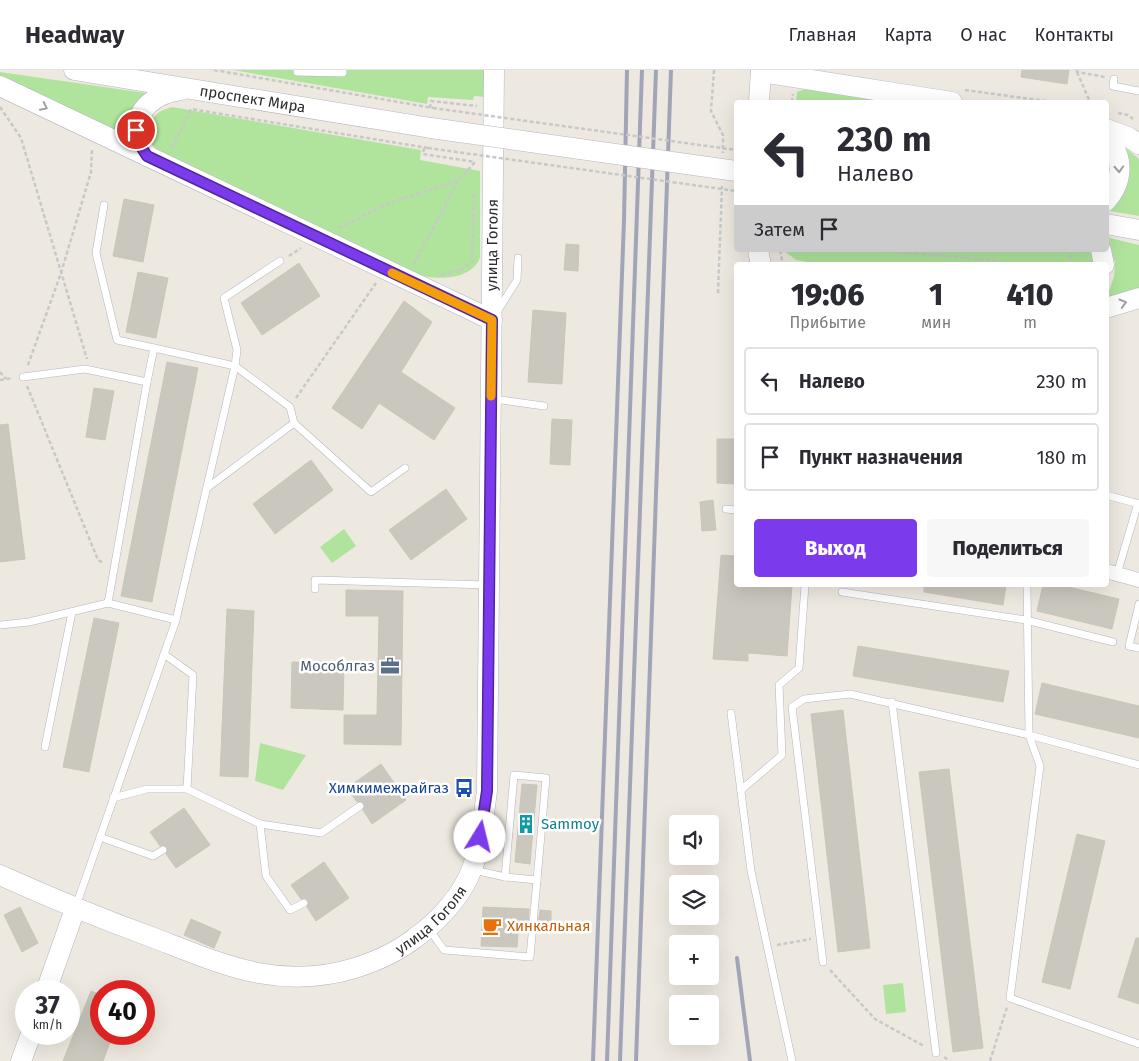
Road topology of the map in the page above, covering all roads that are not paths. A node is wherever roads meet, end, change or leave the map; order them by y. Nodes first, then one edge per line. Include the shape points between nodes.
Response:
1 (74, 70) edge
2 (168, 70) edge
3 (297, 70) edge
4 (343, 70) edge
5 (494, 70) edge
6 (761, 71) edge
7 (1114, 79) road end
8 (0, 86) edge
9 (205, 90) junction
10 (1139, 91) edge
11 (760, 100) edge
12 (940, 100) edge
13 (1109, 130) edge
14 (1109, 140) edge
15 (1139, 144) edge
16 (147, 156) junction
17 (734, 171) edge
18 (1109, 198) edge
19 (104, 205) dead end
20 (1109, 225) edge
21 (1139, 230) edge
22 (518, 258) dead end
23 (280, 261) road end
24 (1139, 298) edge
25 (1109, 307) edge
26 (492, 320) junction
27 (154, 348) junction
28 (235, 366) junction
29 (23, 377) road end
30 (147, 382) junction
31 (491, 399) junction
32 (544, 406) dead end
33 (294, 423) junction
34 (405, 468) dead end
35 (206, 488) junction
36 (1109, 496) edge
37 (1139, 504) edge
38 (726, 509) dead end
39 (734, 510) edge
40 (1112, 573) edge
41 (1139, 580) edge
42 (489, 585) junction
43 (805, 587) edge
44 (1027, 587) edge
45 (315, 589) dead end
46 (842, 592) dead end
47 (108, 603) junction
48 (1139, 604) edge
49 (72, 612) junction
50 (176, 620) junction
51 (1026, 620) junction
52 (0, 625) edge
53 (1113, 642) dead end
54 (1139, 648) edge
55 (164, 654) junction
56 (892, 702) junction
57 (732, 713) dead end
58 (1029, 735) junction
59 (45, 747) dead end
60 (1139, 765) edge
61 (187, 789) junction
62 (741, 790) junction
63 (113, 798) junction
64 (360, 806) dead end
65 (260, 824) junction
66 (100, 837) junction
67 (163, 850) dead end
68 (471, 869) junction
69 (0, 875) edge
70 (506, 877) junction
71 (537, 880) junction
72 (304, 903) dead end
73 (75, 909) junction
74 (429, 928) junction
75 (823, 962) road end
76 (50, 980) edge
77 (1139, 1044) edge
78 (27, 1045) edge
79 (936, 1053) road end
80 (21, 1061) edge
81 (792, 1061) edge

1 - 9 street, проспект Мира
2 - 9 street via 183,81
3 - 4 lane via 343,73
5 - 26 street, улица Гоголя
6 - 11 street
6 - 12 street
7 - 10 lane via 1113,86
8 -> 16 street
9 - 16 street via 170,92 147,105 136,130 138,142
9 - 17 street, проспект Мира, bridge via 430,128
13 - 15 street
14 -> 18 street via 1120,167 1119,180
16 - 26 street via 386,270 409,274
19 - 27 lane via 96,253 117,340
20 - 21 street
22 - 26 lane via 517,280
23 - 28 lane via 224,298 237,350
25 -> 24 street
26 - 31 street, улица Гоголя
27 - 28 lane
27 - 30 lane
28 - 33 lane via 290,407
28 - 35 lane
29 - 30 lane via 91,370
30 - 47 lane
31 - 32 lane
31 - 42 street, улица Гоголя
33 - 34 lane via 371,492
33 - 35 lane
35 - 50 lane
36 - 37 lane
37 - 40 lane
38 - 39 lane
40 - 41 street
42 - 45 lane via 315,580
42 - 68 street, улица Гоголя via 487,791
43 - 62 lane via 800,668 779,685 782,755
44 - 51 lane
46 - 51 lane
47 - 49 lane
47 - 50 lane
48 - 54 lane via 1129,646
49 - 52 lane
49 - 59 lane
50 - 55 lane
51 - 53 lane
51 - 58 lane
55 - 61 lane via 193,675
55 - 63 lane
56 - 58 lane
56 - 75 lane via 850,694 804,699 792,707
56 - 79 lane
57 - 62 lane
58 - 60 lane
58 - 77 lane via 1040,766 1010,998
61 - 63 lane via 147,789
61 - 65 lane
62 - 81 lane via 751,871
63 - 66 lane
64 - 65 lane via 320,833
65 - 72 lane via 266,876 290,910
66 - 67 lane via 153,856
66 - 73 lane
68 - 70 lane
68 - 74 street, улица Гоголя via 457,896
69 - 73 street, улица Гоголя
70 - 71 lane
70 - 71 lane via 514,775 546,778
71 - 74 lane via 530,957 444,950
73 - 74 street, улица Гоголя via 239,970 274,977 328,975 381,960
73 - 76 street
78 - 80 street

